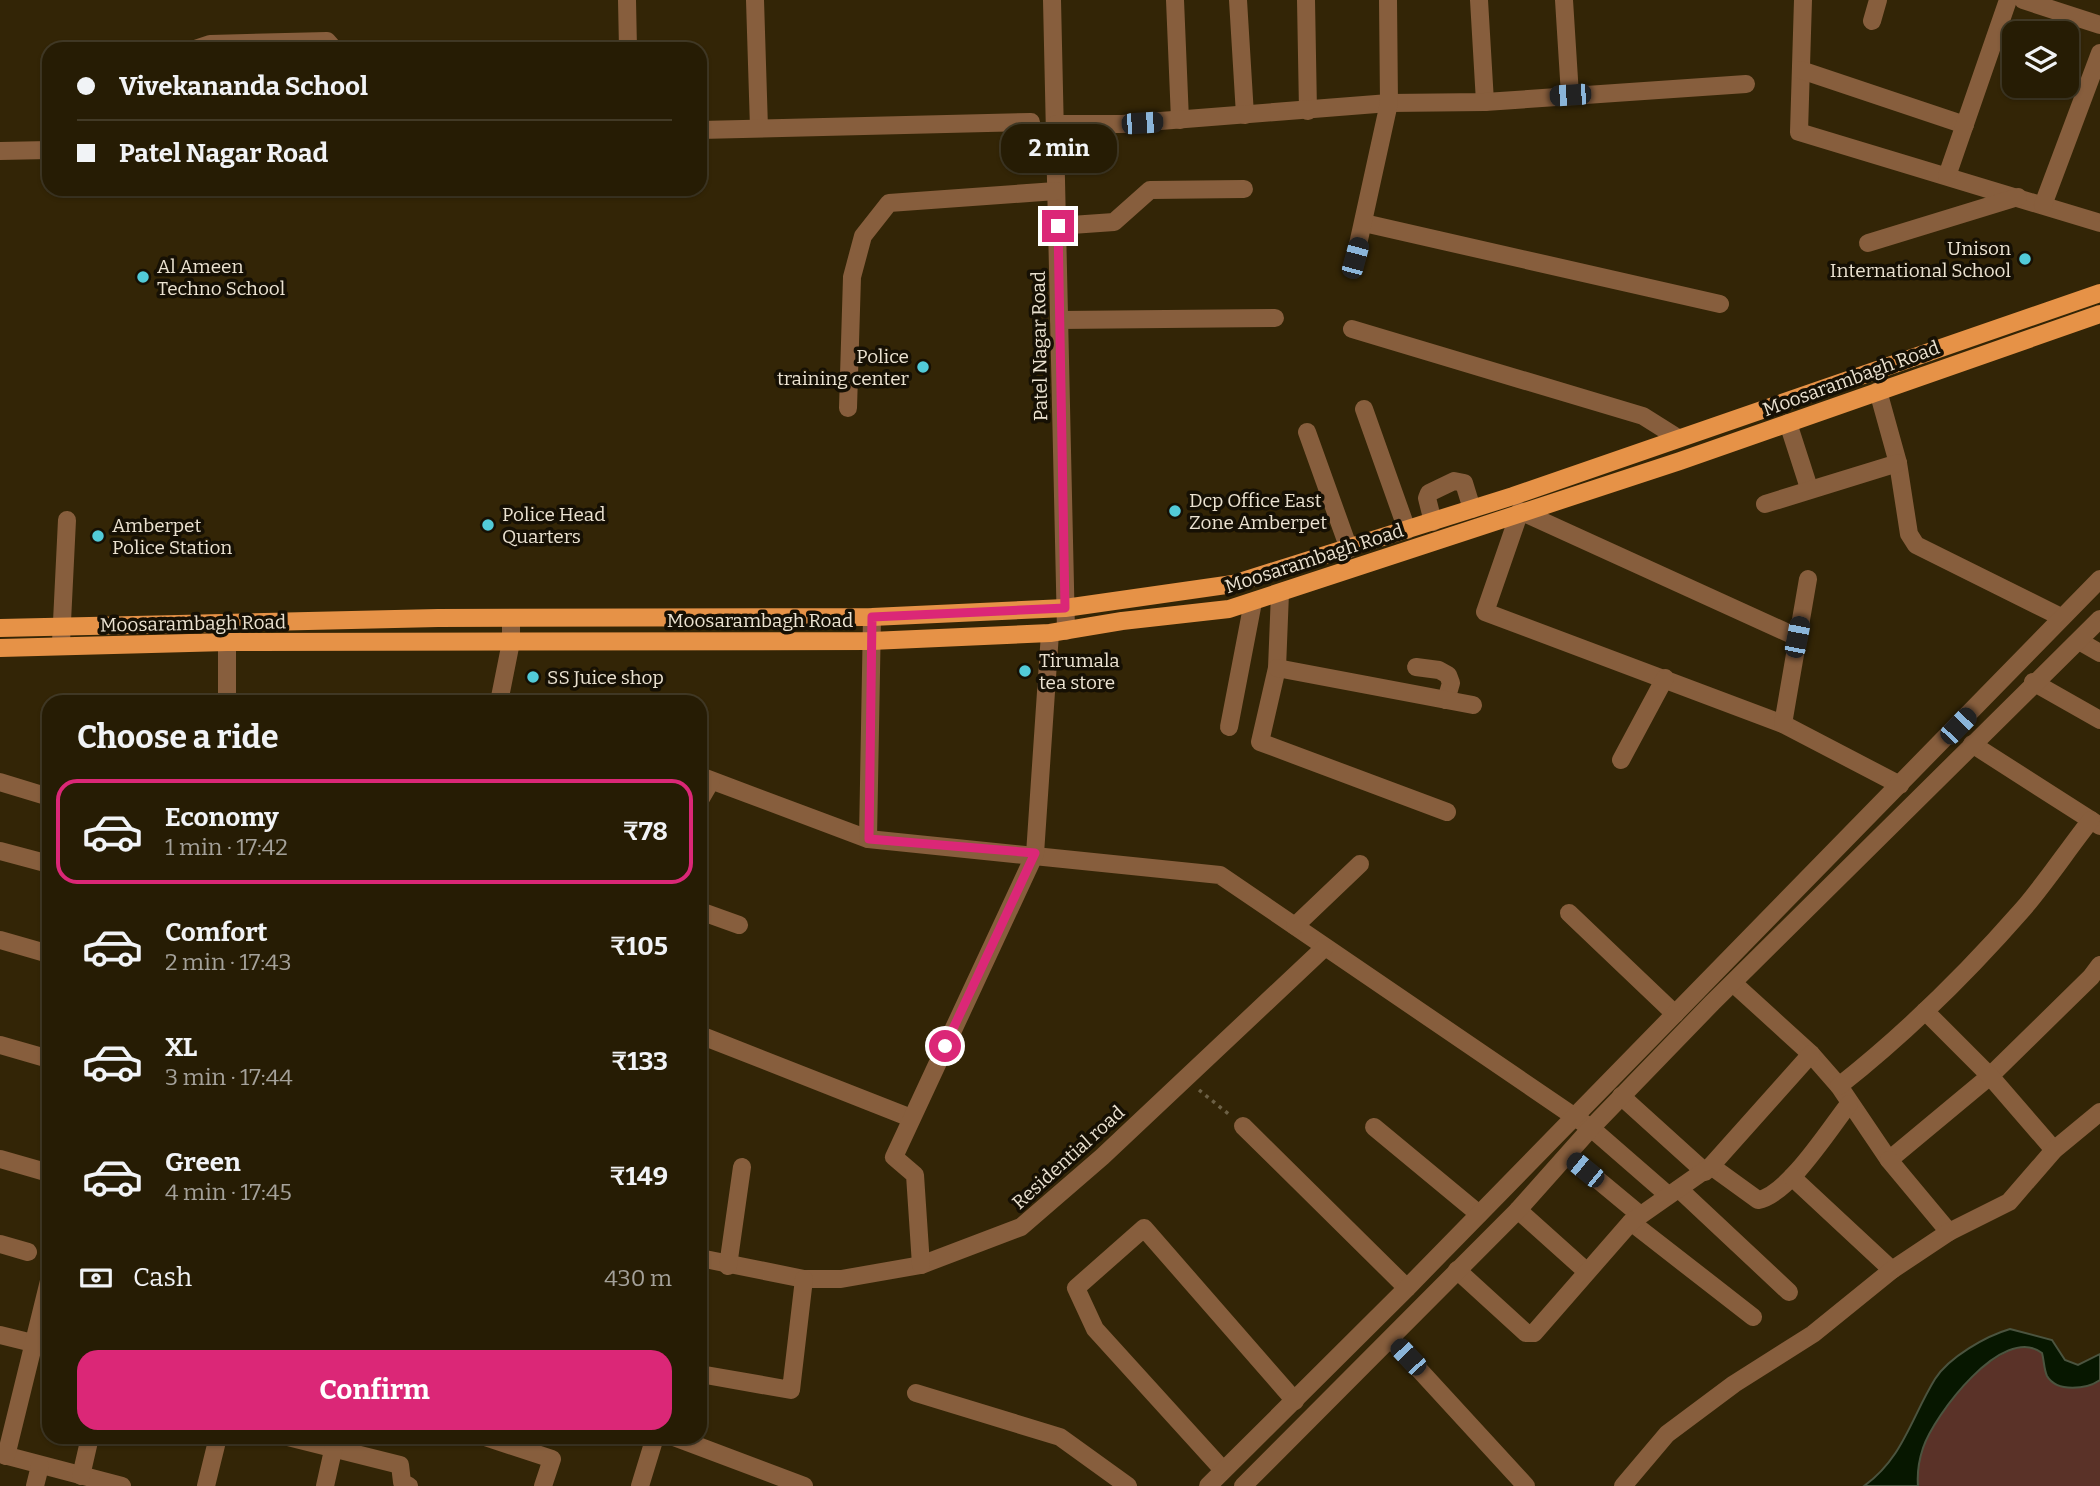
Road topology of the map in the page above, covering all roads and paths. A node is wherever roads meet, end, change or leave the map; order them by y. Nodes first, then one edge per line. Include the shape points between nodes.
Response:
1 (627, 0) edge
2 (755, 0) edge
3 (1052, 0) edge
4 (1175, 0) edge
5 (1238, 0) edge
6 (1306, 0) edge
7 (1388, 0) edge
8 (1479, 0) edge
9 (1564, 0) edge
10 (1803, 0) edge
11 (1878, 0) edge
12 (2008, 0) edge
13 (2023, 0) edge
14 (2052, 5) edge
15 (1872, 21) dead end
16 (2100, 25) edge
17 (288, 42) edge
18 (328, 42) edge
19 (628, 42) edge
20 (2100, 53) edge
21 (1801, 69) junction
22 (1746, 84) dead end
23 (1570, 95) junction
24 (1485, 102) junction
25 (1388, 103) junction
26 (1308, 111) junction
27 (1245, 115) junction
28 (1180, 120) junction
29 (1031, 122) dead end
30 (1056, 124) junction
31 (1965, 125) junction
32 (759, 128) junction
33 (707, 130) edge
34 (42, 150) edge
35 (0, 151) edge
36 (1947, 176) junction
37 (1244, 189) dead end
38 (1056, 191) junction
39 (2018, 197) junction
40 (2043, 205) junction
41 (1364, 223) junction
42 (2100, 223) edge
43 (1058, 226) junction
44 (1868, 243) dead end
45 (1355, 258) dead end
46 (2100, 293) edge
47 (1720, 304) dead end
48 (2100, 314) edge
49 (1275, 318) dead end
50 (1059, 320) junction
51 (1352, 329) dead end
52 (1878, 391) junction
53 (848, 408) dead end
54 (1364, 408) dead end
55 (1788, 423) junction
56 (1307, 432) dead end
57 (1678, 438) junction
58 (1898, 463) junction
59 (1809, 488) junction
60 (1765, 504) dead end
61 (1472, 509) junction
62 (1520, 511) junction
63 (67, 520) dead end
64 (1433, 522) junction
65 (1407, 530) junction
66 (1349, 549) junction
67 (1808, 579) dead end
68 (2100, 579) edge
69 (1280, 593) junction
70 (1252, 602) junction
71 (1065, 608) junction
72 (872, 617) junction
73 (2061, 617) junction
74 (512, 618) junction
75 (2100, 619) edge
76 (60, 627) junction
77 (0, 628) edge
78 (1058, 632) junction
79 (1797, 637) junction
80 (872, 641) junction
81 (2079, 641) junction
82 (227, 642) junction
83 (511, 642) junction
84 (61, 647) junction
85 (0, 648) edge
86 (2100, 653) edge
87 (1416, 667) dead end
88 (1277, 668) junction
89 (1665, 678) junction
90 (2033, 682) junction
91 (228, 695) edge
92 (503, 695) edge
93 (1446, 700) junction
94 (1473, 705) dead end
95 (2100, 720) edge
96 (1783, 724) junction
97 (1229, 727) dead end
98 (1972, 744) junction
99 (1621, 760) dead end
100 (707, 778) edge
101 (0, 782) edge
102 (1900, 785) junction
103 (42, 795) edge
104 (1447, 812) dead end
105 (2095, 823) edge
106 (869, 839) junction
107 (0, 851) edge
108 (1035, 853) junction
109 (42, 862) edge
110 (1360, 864) dead end
111 (707, 914) edge
112 (1569, 914) dead end
113 (739, 925) dead end
114 (1295, 926) junction
115 (0, 940) edge
116 (1324, 948) junction
117 (42, 952) edge
118 (2097, 977) edge
119 (1733, 983) junction
120 (1925, 1011) junction
121 (1675, 1014) junction
122 (707, 1038) edge
123 (0, 1045) edge
124 (1811, 1054) junction
125 (42, 1057) edge
126 (1990, 1076) junction
127 (1184, 1078) junction
128 (1839, 1086) junction
129 (1621, 1096) junction
130 (1849, 1104) junction
131 (2100, 1112) edge
132 (1571, 1117) junction
133 (911, 1118) junction
134 (1243, 1126) joint
135 (1374, 1127) dead end
136 (1591, 1128) junction
137 (2054, 1150) junction
138 (1567, 1155) junction
139 (1889, 1160) junction
140 (1, 1162) edge
141 (742, 1167) dead end
142 (1708, 1169) junction
143 (42, 1171) edge
144 (1792, 1177) junction
145 (1673, 1192) junction
146 (1518, 1210) junction
147 (1479, 1214) junction
148 (1635, 1218) junction
149 (1949, 1232) junction
150 (0, 1244) edge
151 (28, 1252) dead end
152 (707, 1260) edge
153 (921, 1265) junction
154 (728, 1266) junction
155 (1457, 1270) junction
156 (1892, 1270) junction
157 (1586, 1271) junction
158 (804, 1279) junction
159 (1407, 1288) junction
160 (1789, 1292) dead end
161 (1753, 1317) dead end
162 (0, 1335) edge
163 (1391, 1339) junction
164 (41, 1345) edge
165 (707, 1375) edge
166 (916, 1393) dead end
167 (1295, 1401) junction
168 (88, 1444) edge
169 (216, 1444) edge
170 (334, 1444) edge
171 (340, 1444) edge
172 (506, 1444) edge
173 (653, 1444) edge
174 (693, 1444) edge
175 (3, 1455) edge
176 (40, 1466) junction
177 (1223, 1470) junction
178 (81, 1476) junction
179 (35, 1486) edge
180 (122, 1486) edge
181 (206, 1486) edge
182 (325, 1486) edge
183 (409, 1486) edge
184 (543, 1486) edge
185 (640, 1486) edge
186 (804, 1486) edge
187 (1128, 1486) edge
188 (1208, 1486) edge
189 (1243, 1486) edge
190 (1526, 1486) edge
191 (1623, 1486) edge

1 - 19 street
2 - 32 street
3 - 30 street, Patel Nagar Road
4 - 28 street
5 - 27 street
6 - 26 street
7 - 25 street
8 - 24 street
9 - 23 street
10 - 21 street
11 - 15 street
12 - 31 street
13 - 14 street
14 - 16 street
17 - 18 street
20 - 40 street
21 - 31 street
21 - 36 street via 1799,132
22 - 23 street
23 - 24 street
24 - 25 street
25 - 26 street
25 - 41 street
26 - 27 street
27 - 28 street
28 - 30 street
29 - 32 street
30 - 38 street, Patel Nagar Road
31 - 36 street
32 - 33 street
34 - 35 street
36 - 39 street
37 - 43 street via 1150,190 1114,222
38 - 43 street, Patel Nagar Road
38 - 53 street via 889,203 863,236 852,277
39 - 40 street
39 - 44 street
40 - 42 street
41 - 45 street
41 - 47 street
43 - 50 street, Patel Nagar Road
46 - 57 main road, Moosarambagh Road
48 - 52 main road, Moosarambagh Road
49 - 50 street
50 - 71 street, Patel Nagar Road
51 - 57 street via 1643,416
52 - 55 main road, Moosarambagh Road
52 - 58 street
54 - 65 street
55 - 59 street
55 - 62 main road, Moosarambagh Road
56 - 66 street
57 - 61 main road, Moosarambagh Road
58 - 59 street
58 - 73 street via 1909,534 1916,545
59 - 60 street
61 - 64 main road, Moosarambagh Road
61 - 64 street via 1464,483 1454,481 1429,493
62 - 69 main road, Moosarambagh Road
62 - 79 street
62 - 89 street via 1485,612
63 - 76 street
64 - 65 main road, Moosarambagh Road
65 - 66 main road, Moosarambagh Road
66 - 71 main road, Moosarambagh Road via 1233,584
67 - 79 street
68 - 73 street
69 - 70 main road, Moosarambagh Road
69 - 88 street
70 - 78 main road, Moosarambagh Road
70 - 97 street
71 - 72 main road, Moosarambagh Road
71 - 78 street, Patel Nagar Road
72 - 74 main road, Moosarambagh Road
72 - 80 street
73 - 102 street
74 - 76 main road, Moosarambagh Road
74 - 83 street
75 - 81 street
76 - 77 main road, Moosarambagh Road
76 - 84 street
78 - 80 main road, Moosarambagh Road
78 - 108 street, Patel Nagar Road
79 - 96 street
80 - 83 main road, Moosarambagh Road
80 - 106 street
81 - 86 street
81 - 90 street
82 - 83 main road, Moosarambagh Road
82 - 84 main road, Moosarambagh Road
82 - 91 street
83 - 92 street
84 - 85 main road, Moosarambagh Road
87 - 93 street via 1448,675 1451,683
88 - 93 street
88 - 104 street via 1260,742
89 - 96 street
89 - 99 street
90 - 95 street
90 - 98 street
93 - 94 street
96 - 102 street
98 - 105 street
98 - 119 street
100 - 106 street
101 - 103 street
102 - 121 street
105 - 120 street via 2024,908
106 - 108 street
107 - 109 street
108 - 114 street via 1220,875
108 - 133 street
110 - 114 street
111 - 113 street
112 - 121 street
114 - 116 street
115 - 117 street
116 - 127 street, Residential road
116 - 132 street
118 - 126 street
119 - 124 street
119 - 129 street
120 - 126 street
120 - 128 street
121 - 132 street
122 - 133 street
123 - 125 street
124 - 128 street
124 - 142 street
126 - 137 street
126 - 139 street
127 - 134 path
127 - 153 street, Residential road via 1021,1227
128 - 130 street
129 - 136 street
129 - 142 street
130 - 139 street
130 - 144 street
131 - 137 street
132 - 136 street
132 - 147 street
133 - 153 street via 894,1157 915,1175
134 - 159 street
135 - 147 street
136 - 138 street
136 - 145 street
137 - 149 street via 2008,1202
138 - 146 street
138 - 148 street
139 - 149 street
140 - 143 street
141 - 154 street
142 - 144 street via 1758,1200
142 - 145 street
144 - 156 street
145 - 148 street
145 - 160 street
146 - 155 street
146 - 157 street
147 - 159 street
148 - 157 street
148 - 161 street
149 - 156 street
150 - 151 street
152 - 154 street, Residential road
153 - 158 street, Residential road via 841,1279
154 - 158 street, Residential road
155 - 157 street via 1530,1335
155 - 163 street
156 - 191 street via 1813,1334 1667,1434
158 - 165 street via 791,1390
159 - 167 street
162 - 164 street
163 - 189 street
163 - 190 street
164 - 175 street
166 - 187 street via 1060,1437
167 - 177 street
167 - 177 street via 1144,1228 1076,1288 1095,1329
168 - 178 street
169 - 181 street
170 - 182 street
171 - 183 street via 400,1465 402,1482
172 - 184 street via 552,1459
173 - 185 street
174 - 186 street
175 - 176 street
176 - 178 street
176 - 179 street
177 - 188 street
178 - 180 street

